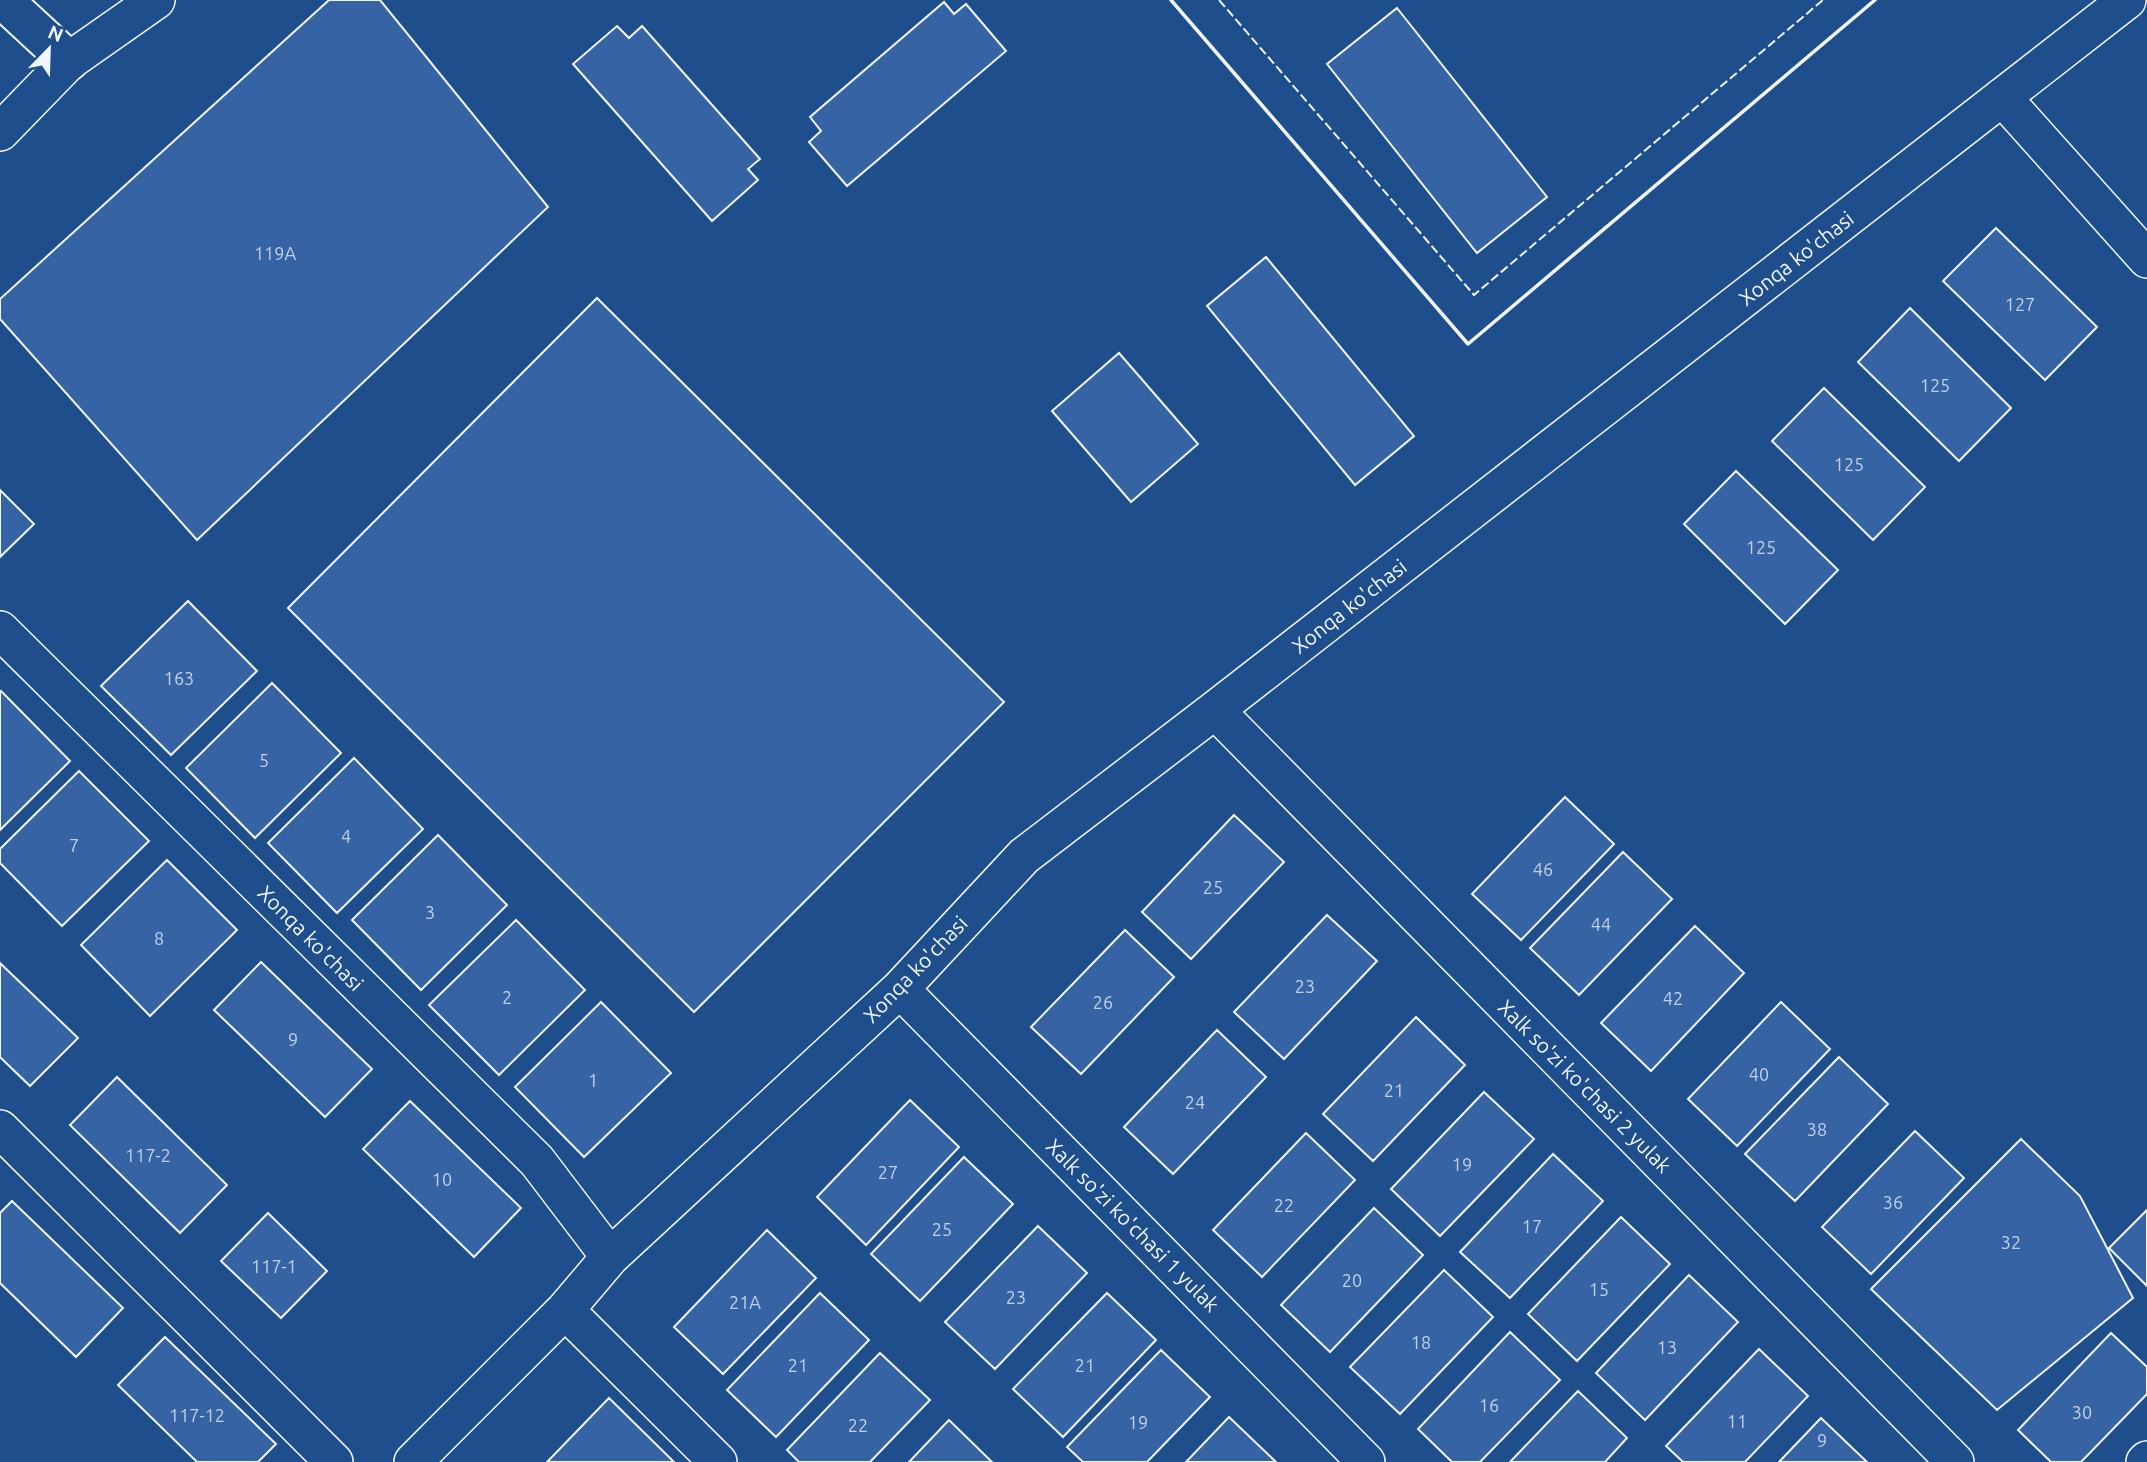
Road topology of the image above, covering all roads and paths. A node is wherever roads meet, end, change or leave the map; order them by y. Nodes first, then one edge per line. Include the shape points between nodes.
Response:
1 (3, 0) edge
2 (156, 0) edge
3 (2127, 0) edge
4 (69, 61) junction
5 (2002, 97) junction
6 (0, 132) edge
7 (2147, 259) edge
8 (0, 630) edge
9 (1215, 710) junction
10 (900, 989) junction
11 (0, 1129) edge
12 (610, 1257) junction
13 (565, 1310) junction
14 (334, 1462) edge
15 (413, 1462) edge
16 (718, 1462) edge
17 (1366, 1462) edge
18 (1955, 1462) edge

1 - 4 street
2 - 4 street
3 - 5 street, Xonqa ko'chasi
4 - 6 street
5 - 7 street
5 - 9 street, Xonqa ko'chasi
8 - 12 street, Xonqa ko'chasi via 537,1161
9 - 10 street, Xonqa ko'chasi via 1024,856
9 - 18 street, Xalk so'zi ko'chasi 2 yulak
10 - 12 street, Xonqa ko'chasi
10 - 17 street, Xalk so'zi ko'chasi 1 yulak
11 - 14 street
12 - 13 street, Xonqa ko'chasi
13 - 15 street, Xonqa ko'chasi
13 - 16 street

